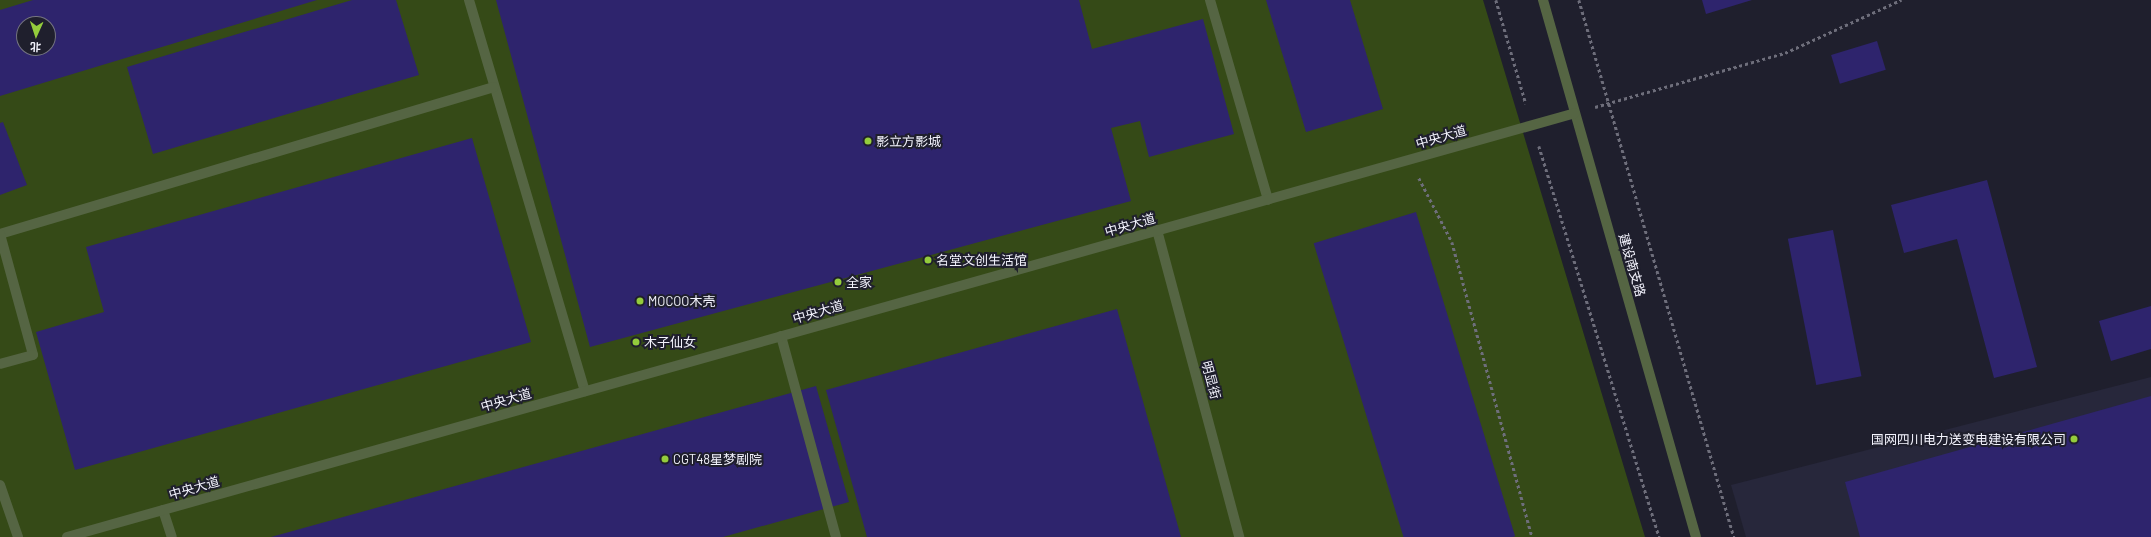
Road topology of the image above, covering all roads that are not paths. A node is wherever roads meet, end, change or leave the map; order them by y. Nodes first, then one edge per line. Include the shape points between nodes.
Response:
1 (469, 0) edge
2 (1210, 0) edge
3 (1543, 0) edge
4 (494, 87) junction
5 (1575, 113) junction
6 (1268, 200) junction
7 (1157, 230) junction
8 (0, 234) edge
9 (781, 336) junction
10 (0, 364) edge
11 (585, 391) junction
12 (0, 485) edge
13 (163, 510) junction
14 (18, 537) edge
15 (67, 537) edge
16 (172, 537) edge
17 (836, 537) edge
18 (1239, 537) edge
19 (1696, 537) edge

1 - 4 street
2 - 6 street
3 - 5 street, 建设南支路
4 - 8 street
4 - 11 street
5 - 6 street, 中央大道
5 - 19 street, 建设南支路
6 - 7 street, 中央大道
7 - 9 street, 中央大道
7 - 18 street, 明显街
8 - 10 street via 33,355
9 - 11 street, 中央大道
9 - 17 street
11 - 13 street, 中央大道
12 - 14 street
13 - 15 street, 中央大道
13 - 16 street

